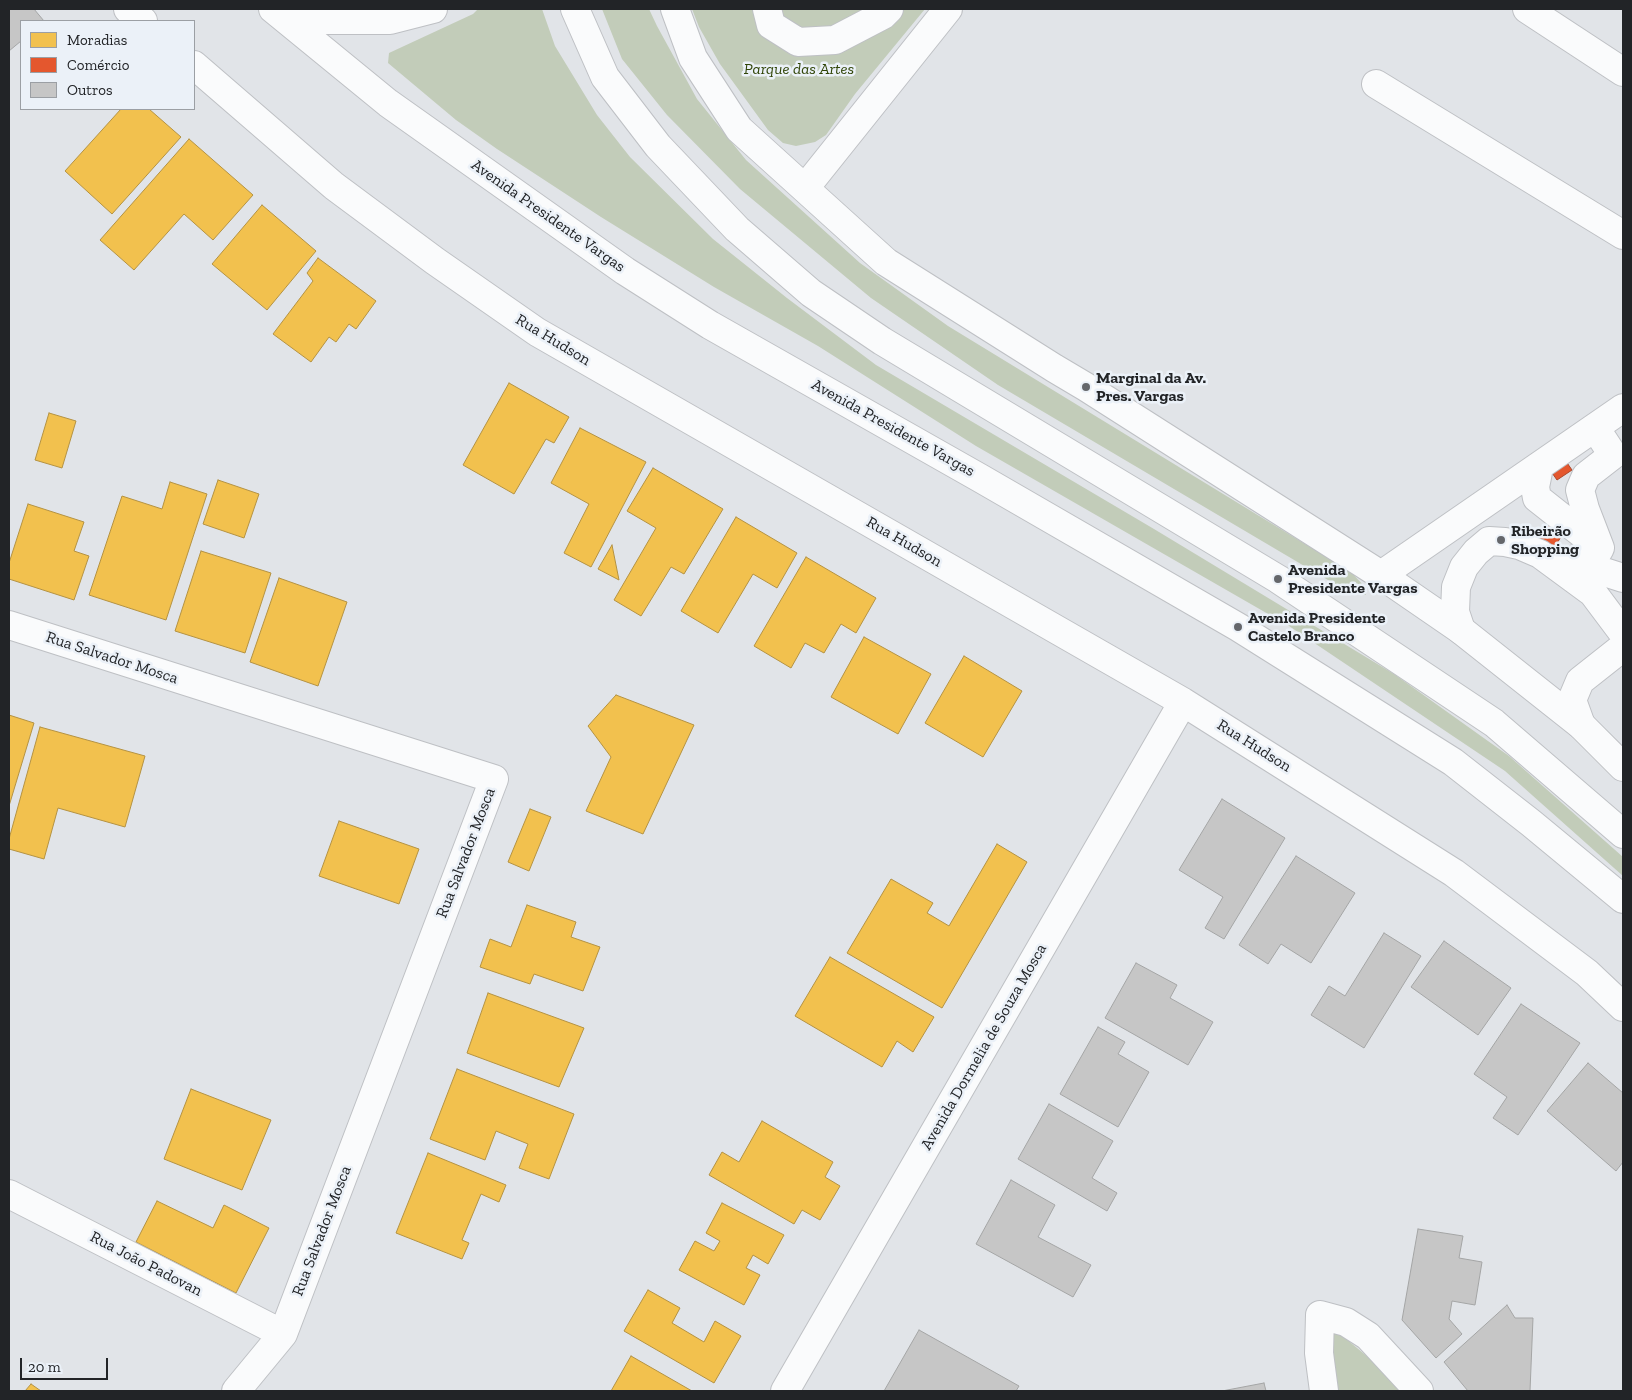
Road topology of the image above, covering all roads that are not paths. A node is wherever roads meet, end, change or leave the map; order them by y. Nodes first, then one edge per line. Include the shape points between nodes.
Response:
1 (128, 9) edge
2 (433, 9) edge
3 (575, 9) edge
4 (675, 9) edge
5 (766, 9) edge
6 (889, 9) edge
7 (948, 9) edge
8 (1527, 9) edge
9 (281, 14) edge
10 (142, 20) edge
11 (195, 66) edge
12 (1623, 72) edge
13 (1376, 84) dead end
14 (805, 188) junction
15 (1623, 235) edge
16 (1623, 408) edge
17 (1596, 429) junction
18 (1539, 467) junction
19 (1489, 541) junction
20 (1595, 557) junction
21 (1623, 567) edge
22 (1381, 575) junction
23 (1623, 578) edge
24 (1593, 593) junction
25 (9, 625) edge
26 (1461, 630) junction
27 (1623, 633) edge
28 (1623, 647) edge
29 (1183, 702) junction
30 (1581, 725) junction
31 (1623, 767) edge
32 (1623, 834) edge
33 (1623, 898) edge
34 (1623, 1007) edge
35 (9, 1194) edge
36 (283, 1334) junction
37 (236, 1391) edge
38 (785, 1391) edge
39 (1324, 1391) edge
40 (1419, 1391) edge

1 - 10 street
2 - 9 street via 390,20
3 - 32 street via 605,76 658,146 737,229 812,293 882,341 1286,584 1494,723
4 - 14 street via 693,58 739,129
5 - 6 street via 771,25 798,42 836,40
7 - 14 street
8 - 12 street
9 - 33 street, Avenida Presidente Vargas via 388,103 625,271 710,325 1238,626 1453,762
11 - 29 street, Rua Hudson via 334,186 537,332
13 - 15 street
14 - 22 street via 886,262
16 - 17 street
17 - 18 street
17 - 20 street via 1613,455 1586,476 1580,490
18 - 20 street via 1537,498
18 - 22 street
19 - 20 street via 1512,528 1528,529
19 - 24 street via 1519,545 1540,554
19 - 26 street via 1464,567 1456,587 1455,612
20 - 21 street
20 - 23 street
20 - 24 street
22 - 26 street
24 - 27 street
25 - 36 street, Rua Salvador Mosca via 494,779
26 - 30 street
28 - 30 street via 1580,681 1572,700
29 - 34 street, Rua Hudson via 1454,873 1587,973
29 - 38 street, Avenida Dormelia de Souza Mosca
30 - 31 street
35 - 36 street, Rua João Padovan
36 - 37 street, Rua Salvador Mosca
39 - 40 street via 1318,1353 1320,1315 1346,1322 1368,1336

